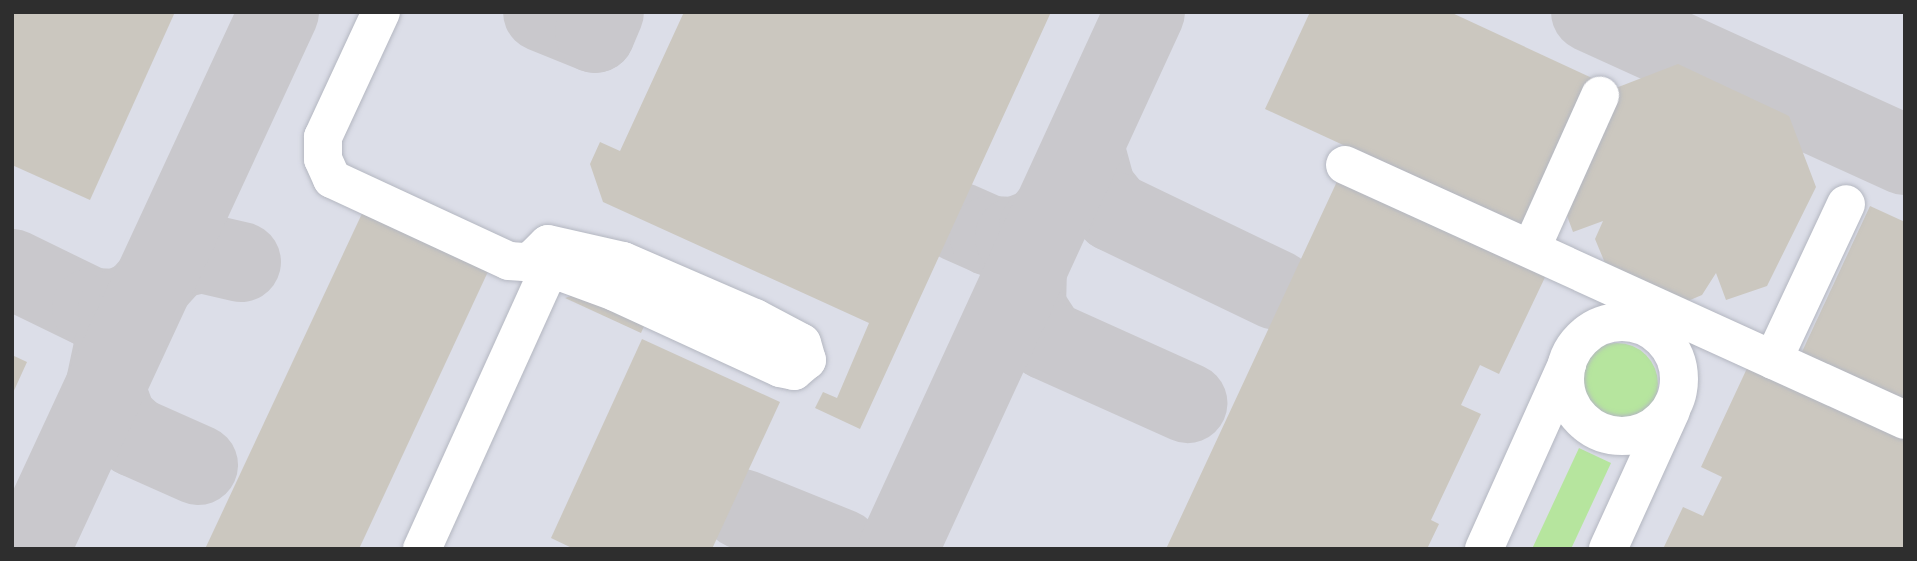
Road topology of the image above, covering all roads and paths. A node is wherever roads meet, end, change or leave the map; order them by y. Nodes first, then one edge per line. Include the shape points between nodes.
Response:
1 (381, 12) edge
2 (1600, 96) dead end
3 (1345, 165) dead end
4 (1846, 204) dead end
5 (1544, 254) junction
6 (551, 265) junction
7 (1608, 284) junction
8 (1712, 332) junction
9 (1578, 341) junction
10 (1769, 358) junction
11 (1683, 389) junction
12 (1905, 420) edge
13 (1598, 432) junction
14 (1524, 456) junction
15 (1628, 503) junction
16 (422, 549) edge
17 (1483, 549) edge
18 (1608, 549) edge

1 - 6 lane via 323,138 323,159 332,178 509,261
2 - 5 lane
3 - 5 lane
4 - 10 lane
5 - 7 lane
5 - 9 lane via 1570,270 1587,299
6 - 6 lane via 780,368 794,370 807,360 802,343 767,323 623,261
6 - 16 lane
7 - 8 lane
7 - 9 lane
8 - 10 lane
8 - 11 lane
9 - 11 lane via 1605,325 1647,327 1672,349
9 - 13 lane via 1565,382 1567,398 1574,412
9 - 14 lane
10 - 11 lane via 1730,351 1700,366
10 - 12 lane
11 - 13 lane via 1669,413 1645,432 1621,436
11 - 15 lane
13 - 14 lane via 1565,427 1549,433
13 - 15 lane via 1623,454 1632,487
14 - 17 lane
15 - 18 lane

